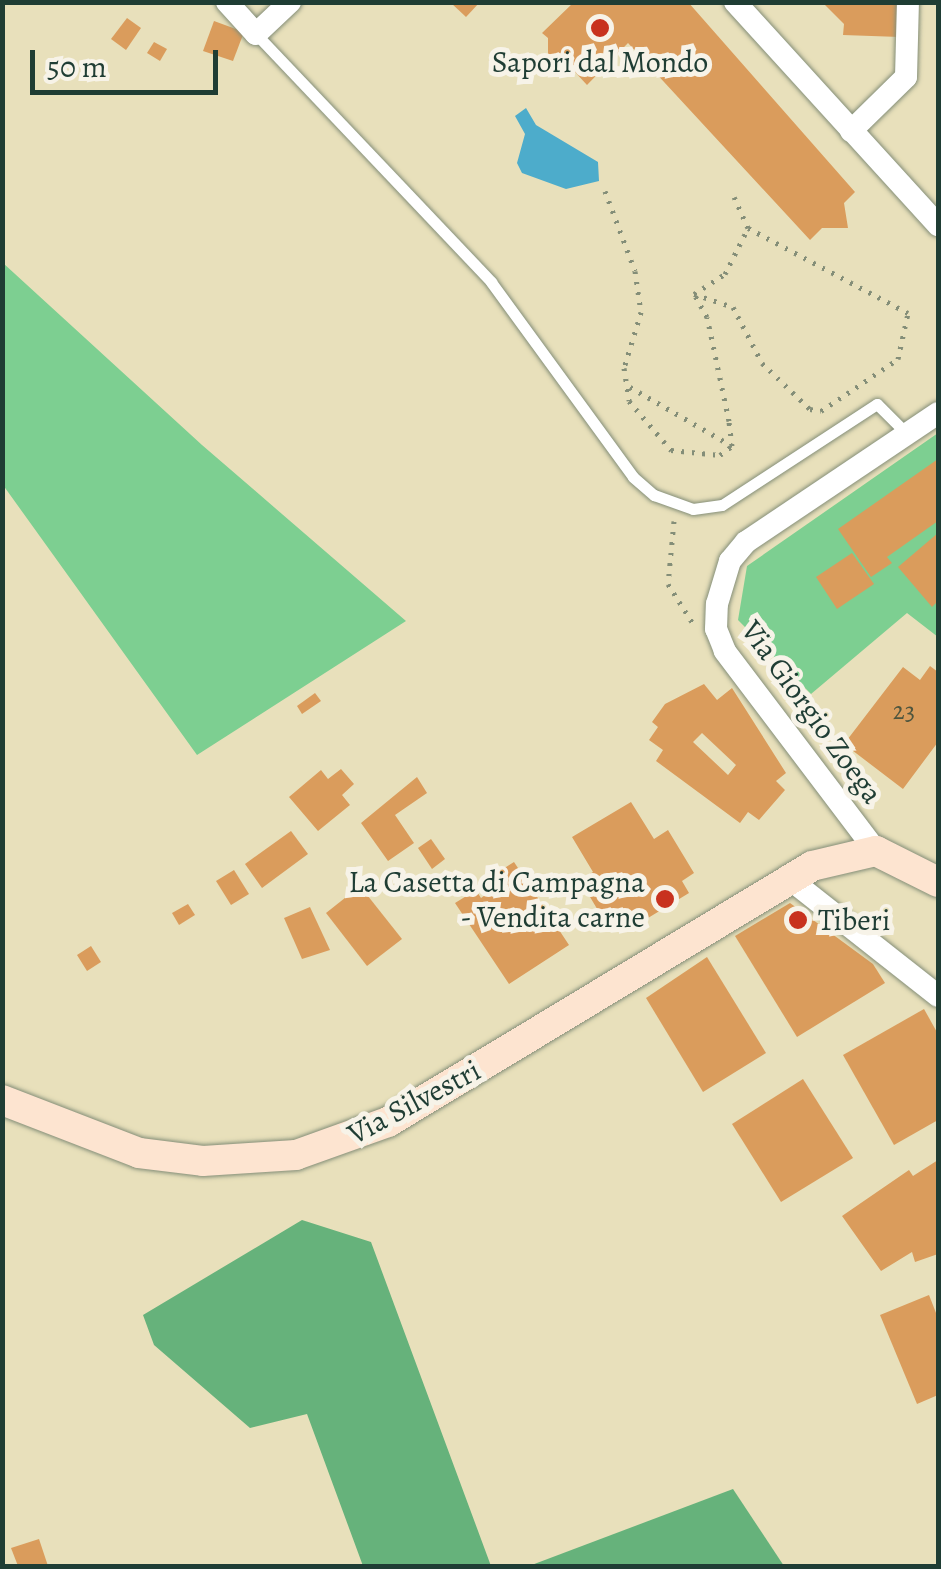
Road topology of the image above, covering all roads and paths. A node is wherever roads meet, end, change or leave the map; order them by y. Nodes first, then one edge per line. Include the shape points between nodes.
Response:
1 (227, 2) edge
2 (290, 2) edge
3 (736, 2) edge
4 (908, 2) edge
5 (256, 34) junction
6 (851, 130) junction
7 (604, 191) dead end
8 (734, 197) dead end
9 (938, 225) edge
10 (748, 228) junction
11 (694, 294) junction
12 (628, 385) junction
13 (938, 412) edge
14 (907, 434) junction
15 (732, 446) junction
16 (674, 522) dead end
17 (681, 612) dead end
18 (876, 851) junction
19 (787, 877) junction
20 (938, 882) edge
21 (938, 996) edge
22 (2, 1100) edge

1 - 5 street
2 - 5 street
3 - 6 street
4 - 6 street via 906,77
5 - 14 lane via 491,282 633,477 654,494 693,509 722,505 877,404
6 - 9 street
7 - 12 path via 634,271 641,312 624,368
8 - 10 path
10 - 11 path via 725,274
10 - 11 path via 908,313 898,359 821,411 810,409 762,363 733,307
11 - 15 path via 707,317
12 - 15 path
12 - 15 path via 629,401 671,450 720,455
13 - 14 street, Via Giorgio Zoega
14 - 18 street, Via Giorgio Zoega via 746,542 723,577 716,619 725,651
16 - 17 path via 668,579
18 - 19 main road, Via Silvestri via 841,855
18 - 20 main road
19 - 21 street
19 - 22 main road, Via Silvestri via 388,1122 327,1147 241,1162 155,1156 106,1144

